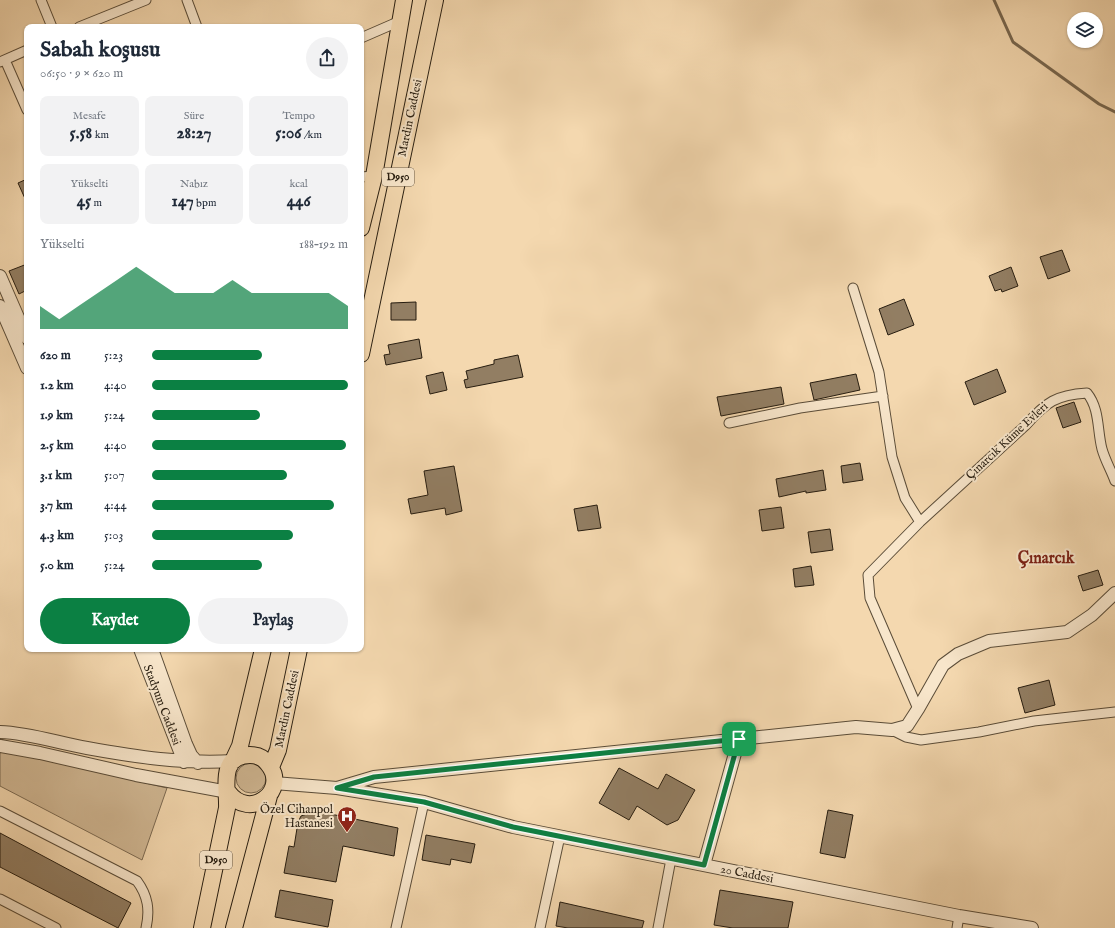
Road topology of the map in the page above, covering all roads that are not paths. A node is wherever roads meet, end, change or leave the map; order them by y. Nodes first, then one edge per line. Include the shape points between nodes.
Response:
1 (41, 0) edge
2 (146, 0) edge
3 (187, 0) edge
4 (404, 0) edge
5 (435, 0) edge
6 (122, 4) edge
7 (400, 21) junction
8 (51, 24) edge
9 (85, 24) edge
10 (196, 24) edge
11 (364, 37) edge
12 (24, 51) edge
13 (2, 61) edge
14 (24, 104) edge
15 (367, 177) edge
16 (364, 202) edge
17 (0, 276) edge
18 (853, 288) dead end
19 (0, 306) edge
20 (24, 331) edge
21 (364, 340) edge
22 (24, 361) edge
23 (883, 396) junction
24 (729, 424) dead end
25 (1115, 481) edge
26 (920, 522) junction
27 (1115, 593) edge
28 (141, 652) edge
29 (153, 652) edge
30 (262, 652) edge
31 (298, 652) edge
32 (918, 709) junction
33 (1115, 712) edge
34 (892, 730) junction
35 (0, 732) edge
36 (739, 739) junction
37 (0, 746) edge
38 (234, 761) junction
39 (184, 762) junction
40 (198, 763) junction
41 (271, 767) junction
42 (337, 788) junction
43 (271, 789) junction
44 (228, 792) junction
45 (424, 802) junction
46 (0, 811) edge
47 (560, 836) junction
48 (671, 859) junction
49 (704, 865) junction
50 (0, 899) edge
51 (958, 922) edge
52 (56, 928) edge
53 (146, 928) edge
54 (202, 928) edge
55 (234, 928) edge
56 (396, 928) edge
57 (540, 928) edge
58 (658, 928) edge
59 (1032, 928) edge

1 - 8 street
2 - 6 street
3 - 10 street
4 - 7 highway, Mardin Caddesi / D950
5 - 21 highway, Mardin Caddesi / D950
6 - 9 street
7 - 11 street
7 - 15 highway, Mardin Caddesi / D950
12 - 13 street
13 - 14 street
15 - 16 highway, Mardin Caddesi / D950
17 - 20 street
18 - 23 street via 880,372
19 - 22 street
23 - 24 street via 800,408
23 - 26 street via 892,457 905,498
25 - 26 street, Çınarcık Küme Evleri via 1102,449 1097,414 1092,400 1087,393 1075,394 1054,399 1040,409 1026,425
26 - 32 street, Çınarcık Küme Evleri via 868,575 870,598
27 - 32 street via 1092,615 1067,632 989,641 958,654 943,665
28 - 39 street, Stadyum Caddesi
29 - 40 street via 186,744
30 - 38 highway via 240,746
31 - 41 highway, Mardin Caddesi via 278,750
32 - 34 street via 907,726
33 - 34 street via 1034,721 921,740 906,737
34 - 36 street via 856,727
35 - 39 street via 29,734 86,748
36 - 42 street via 374,777
36 - 49 street
37 - 44 street
38 - 40 street
38 - 41 highway, Mardin Caddesi via 246,755 254,755
38 - 44 highway via 225,775
39 - 40 street
41 - 43 highway
42 - 43 street, 20 Caddesi
42 - 45 street, 20 Caddesi
43 - 44 highway via 257,803 250,804 237,801
43 - 55 highway, D950
44 - 54 highway, D950 via 227,808
45 - 47 street, 20 Caddesi via 513,827
45 - 56 street
46 - 53 street via 137,881 147,900 149,914
47 - 48 street, 20 Caddesi
47 - 57 street
48 - 49 street, 20 Caddesi
48 - 58 street
49 - 51 street, 20 Caddesi
50 - 52 street
51 - 59 street, 20 Caddesi

